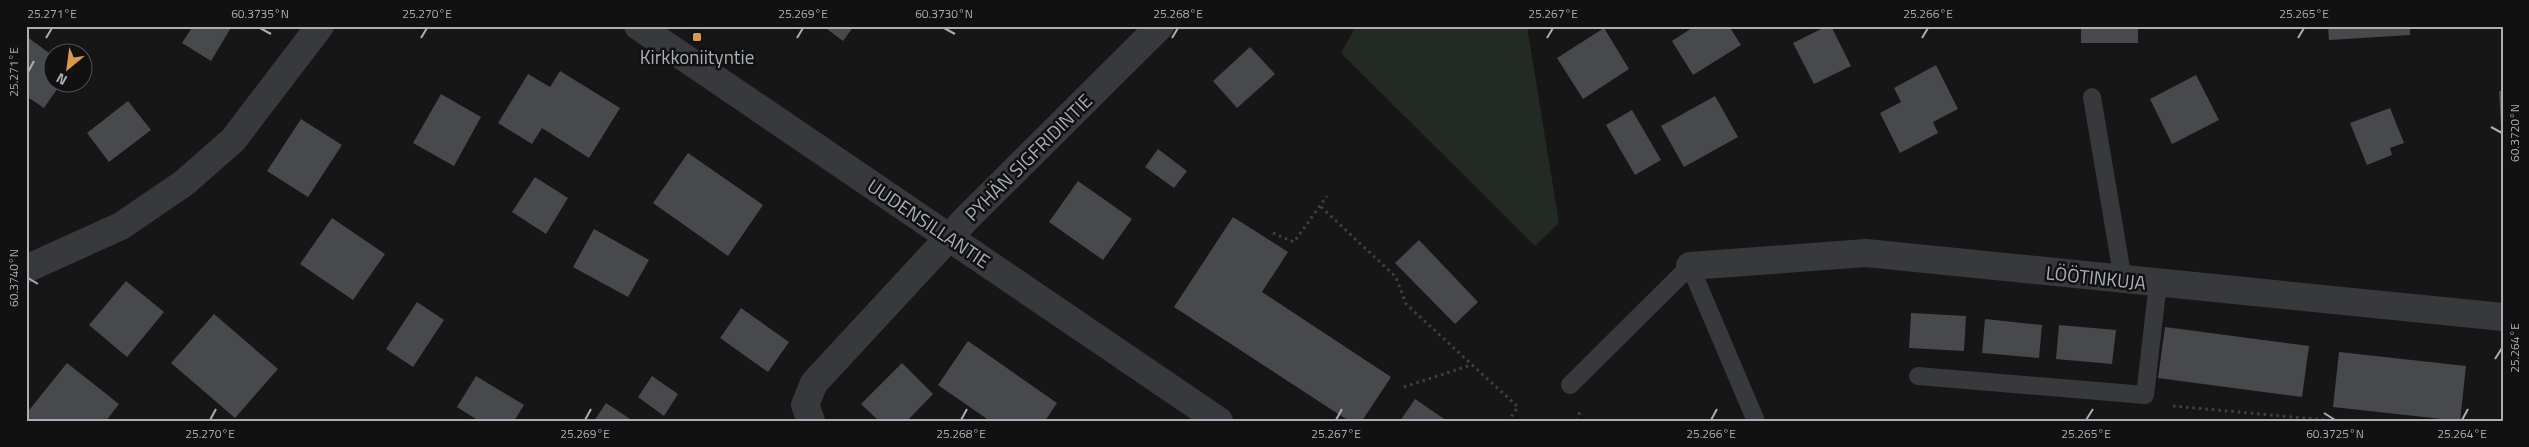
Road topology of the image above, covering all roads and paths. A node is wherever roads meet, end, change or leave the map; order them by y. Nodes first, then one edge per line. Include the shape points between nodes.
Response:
1 (320, 26) edge
2 (638, 26) edge
3 (1160, 26) edge
4 (2092, 97) dead end
5 (1327, 196) dead end
6 (1322, 207) junction
7 (1273, 233) dead end
8 (950, 238) junction
9 (1690, 266) junction
10 (26, 269) edge
11 (2123, 280) junction
12 (2158, 283) junction
13 (2503, 317) edge
14 (1471, 364) junction
15 (1918, 376) dead end
16 (1570, 385) dead end
17 (1404, 387) dead end
18 (2167, 405) dead end
19 (808, 413) edge
20 (1219, 421) edge
21 (1508, 421) edge
22 (1756, 421) edge
23 (2336, 421) edge

1 - 10 street via 233,140 184,183 122,226
2 - 8 street, UUDENSILLANTIE
3 - 8 street, PYHÄN SIGFRIDINTIE via 964,220
4 - 11 lane
5 - 6 path
6 - 7 path via 1294,242
6 - 14 path via 1396,277 1406,304
8 - 19 street, PYHÄN SIGFRIDINTIE via 814,383
8 - 20 street, UUDENSILLANTIE
9 - 11 street, LÖÖTINKUJA via 1866,253
9 - 16 lane
9 - 22 lane
11 - 12 street, LÖÖTINKUJA
12 - 13 street, LÖÖTINKUJA
12 - 15 lane via 2145,394
14 - 17 path
14 - 21 path via 1518,407
18 - 23 path

